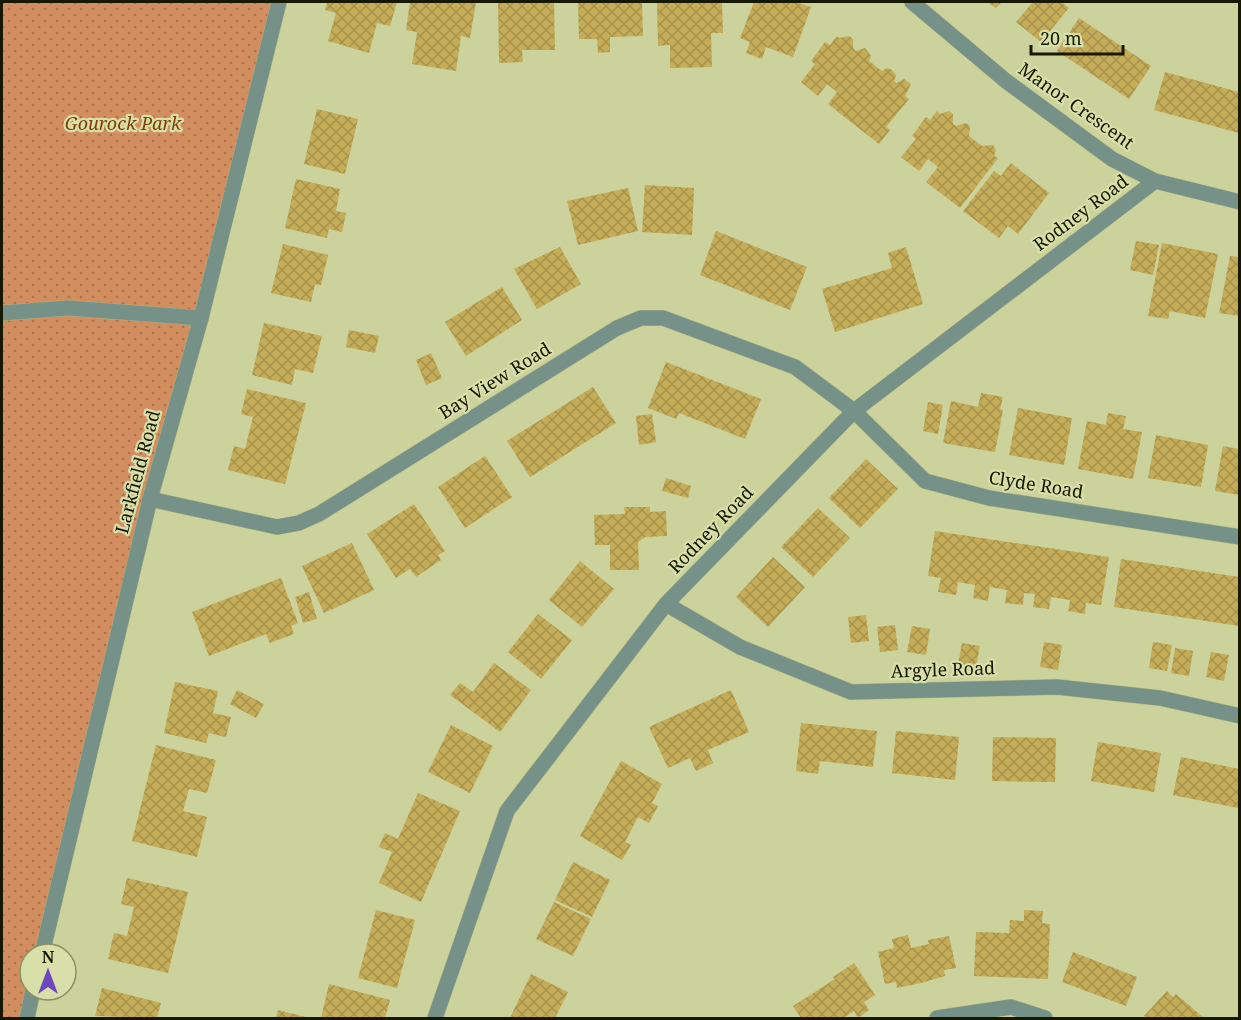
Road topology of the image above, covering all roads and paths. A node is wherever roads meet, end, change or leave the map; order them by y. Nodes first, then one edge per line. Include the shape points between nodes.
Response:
1 (279, 2) edge
2 (912, 2) edge
3 (1155, 181) junction
4 (1239, 202) edge
5 (2, 313) edge
6 (201, 318) junction
7 (854, 411) junction
8 (150, 499) junction
9 (1239, 537) edge
10 (666, 604) junction
11 (1239, 716) edge
12 (45, 942) edge
13 (30, 1002) edge
14 (27, 1018) edge
15 (435, 1018) edge
16 (937, 1018) edge
17 (1045, 1018) edge

1 - 6 street, Larkfield Road
2 - 3 street, Manor Crescent via 1069,129 1112,159
3 - 4 street, Manor Crescent
3 - 7 street, Rodney Road
5 - 6 street via 68,308
6 - 8 street, Larkfield Road
7 - 8 street, Bay View Road via 795,367 689,326 663,318 641,318 617,328 299,523 277,527
7 - 9 street, Clyde Road via 925,481 989,498
7 - 10 street, Rodney Road
8 - 12 street, Larkfield Road
10 - 11 street, Argyle Road via 741,647 851,692 1056,687 1160,698
10 - 15 street, Rodney Road via 507,811
13 - 14 street
16 - 17 street via 1011,1007

